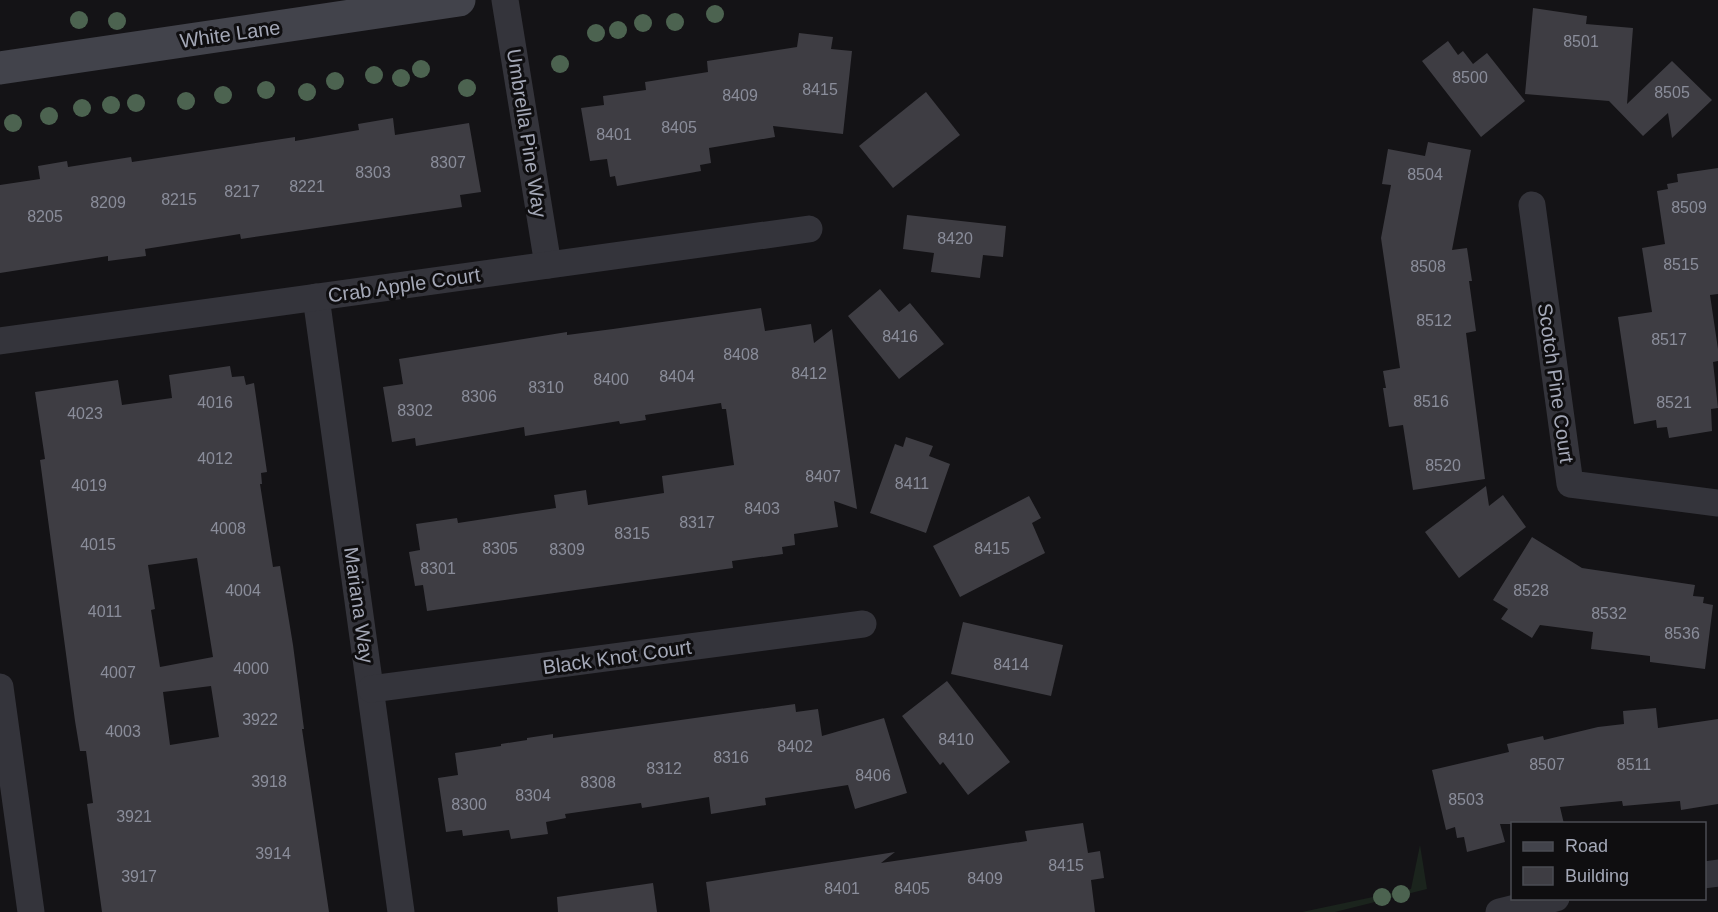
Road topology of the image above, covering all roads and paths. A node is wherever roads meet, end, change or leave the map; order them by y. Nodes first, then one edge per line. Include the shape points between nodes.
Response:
1 (459, 0) edge
2 (505, 0) edge
3 (0, 68) edge
4 (1532, 205) dead end
5 (809, 229) dead end
6 (548, 265) junction
7 (316, 297) junction
8 (0, 341) edge
9 (1718, 503) edge
10 (863, 624) dead end
11 (0, 687) edge
12 (371, 690) junction
13 (1548, 900) edge
14 (31, 912) edge
15 (401, 912) edge
16 (1499, 912) edge

1 - 3 main road, White Lane
2 - 6 street, Umbrella Pine Way
4 - 9 street, Scotch Pine Court via 1570,484
5 - 6 street, Crab Apple Court
6 - 7 street, Crab Apple Court
7 - 8 street, Crab Apple Court
7 - 12 street, Mariana Way
10 - 12 street, Black Knot Court
11 - 14 street
12 - 15 street, Mariana Way
13 - 16 street

